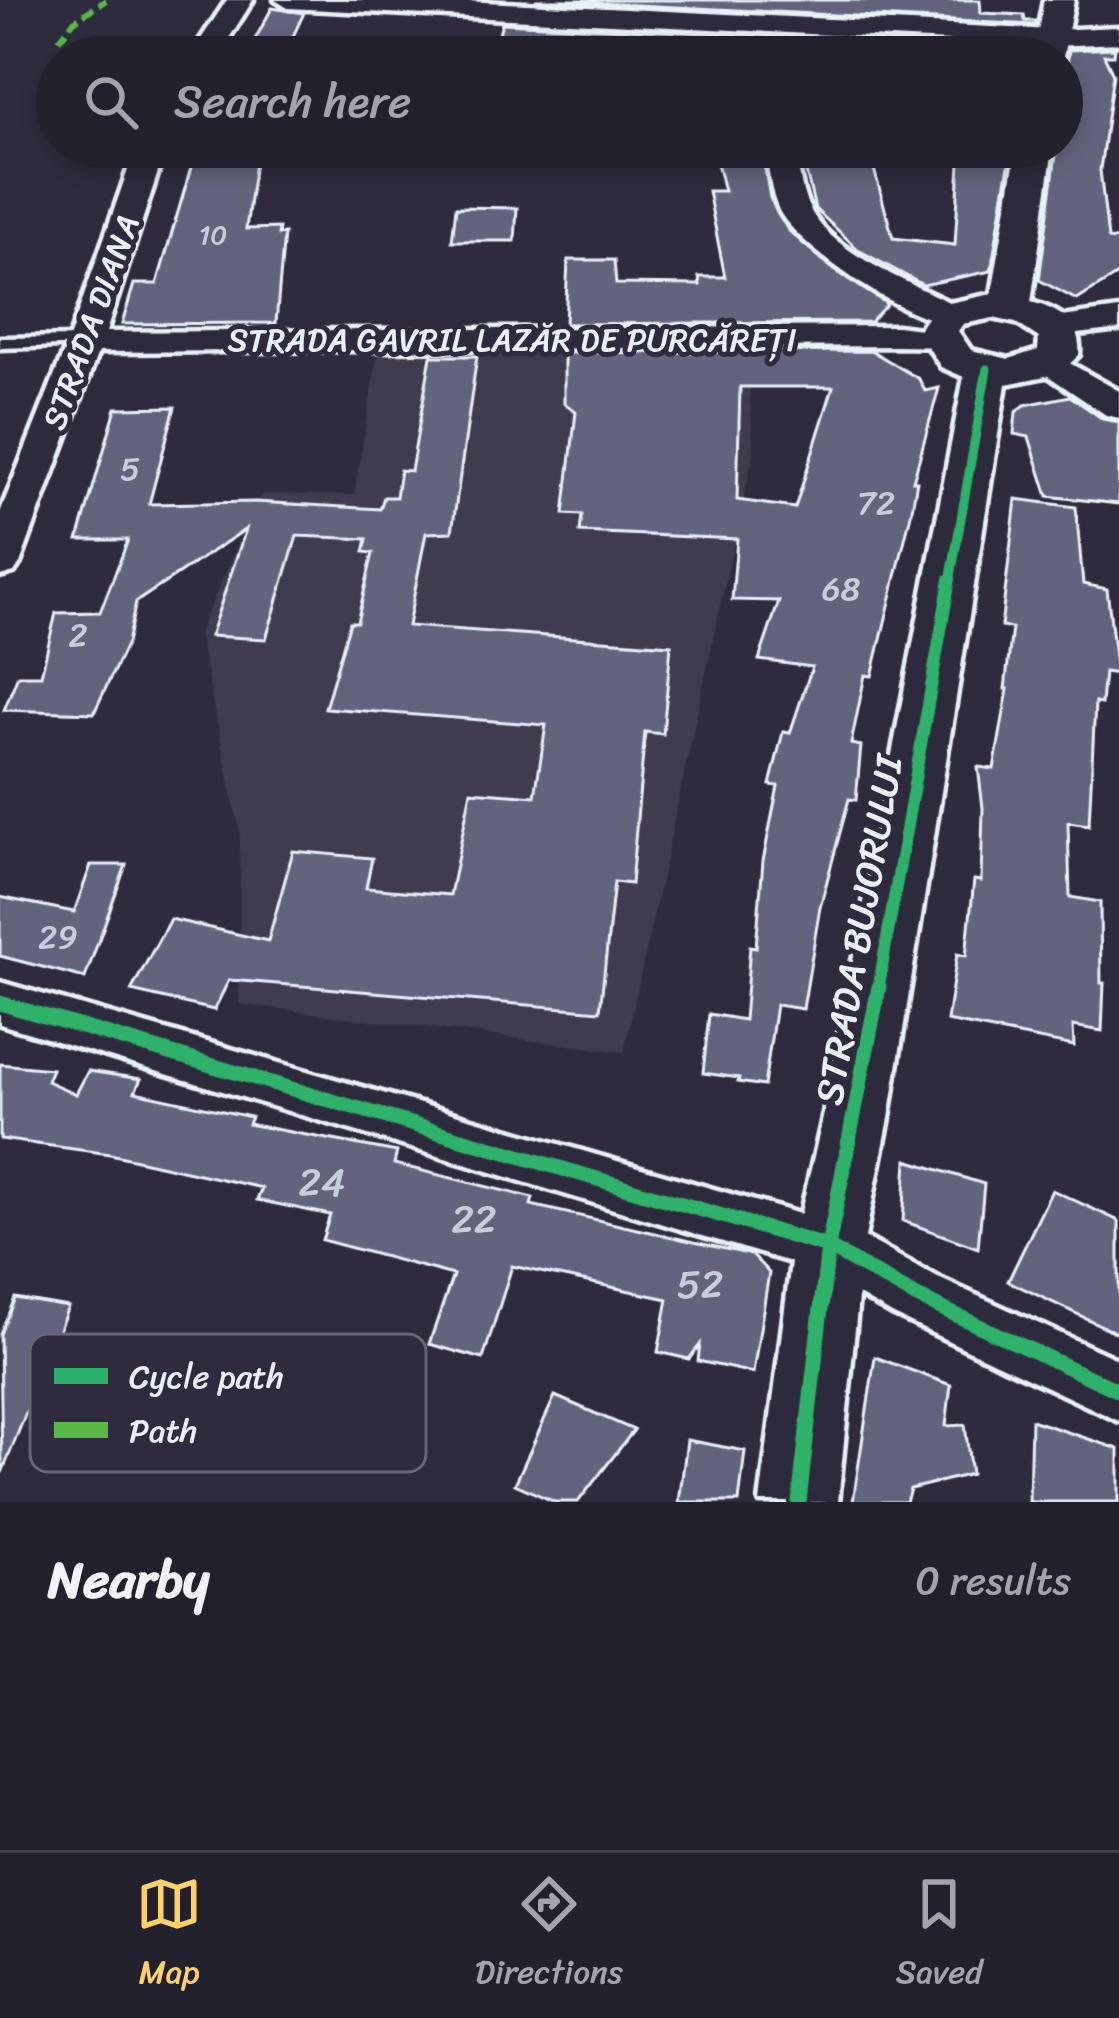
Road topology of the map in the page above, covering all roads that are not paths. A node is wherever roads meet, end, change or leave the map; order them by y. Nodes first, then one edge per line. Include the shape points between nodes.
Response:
1 (240, 0) edge
2 (289, 0) edge
3 (1059, 0) edge
4 (750, 11) edge
5 (1119, 35) edge
6 (217, 36) edge
7 (959, 36) edge
8 (1053, 36) edge
9 (1083, 41) edge
10 (144, 168) edge
11 (785, 168) edge
12 (1032, 168) edge
13 (1010, 308) junction
14 (1119, 319) edge
15 (85, 342) junction
16 (958, 342) junction
17 (0, 343) edge
18 (1052, 345) junction
19 (1119, 407) edge
20 (0, 563) edge
21 (0, 1003) edge
22 (828, 1247) junction
23 (1119, 1391) edge
24 (799, 1502) edge

1 - 6 street
2 - 4 street
3 - 8 street
4 - 7 street
5 - 9 street
10 - 15 street, STRADA DIANA
11 - 16 street via 807,230
12 - 13 street
13 - 16 street via 976,307
13 - 18 street
14 - 18 street
15 - 16 street, STRADA GAVRIL LAZĂR DE PURCĂREȚI
15 - 17 lane
15 - 20 street, STRADA DIANA
16 - 18 street via 1022,371
16 - 22 street, STRADA BUJORULUI via 856,1118
18 - 19 street
21 - 22 street
22 - 23 street
22 - 24 street, STRADA BUJORULUI

